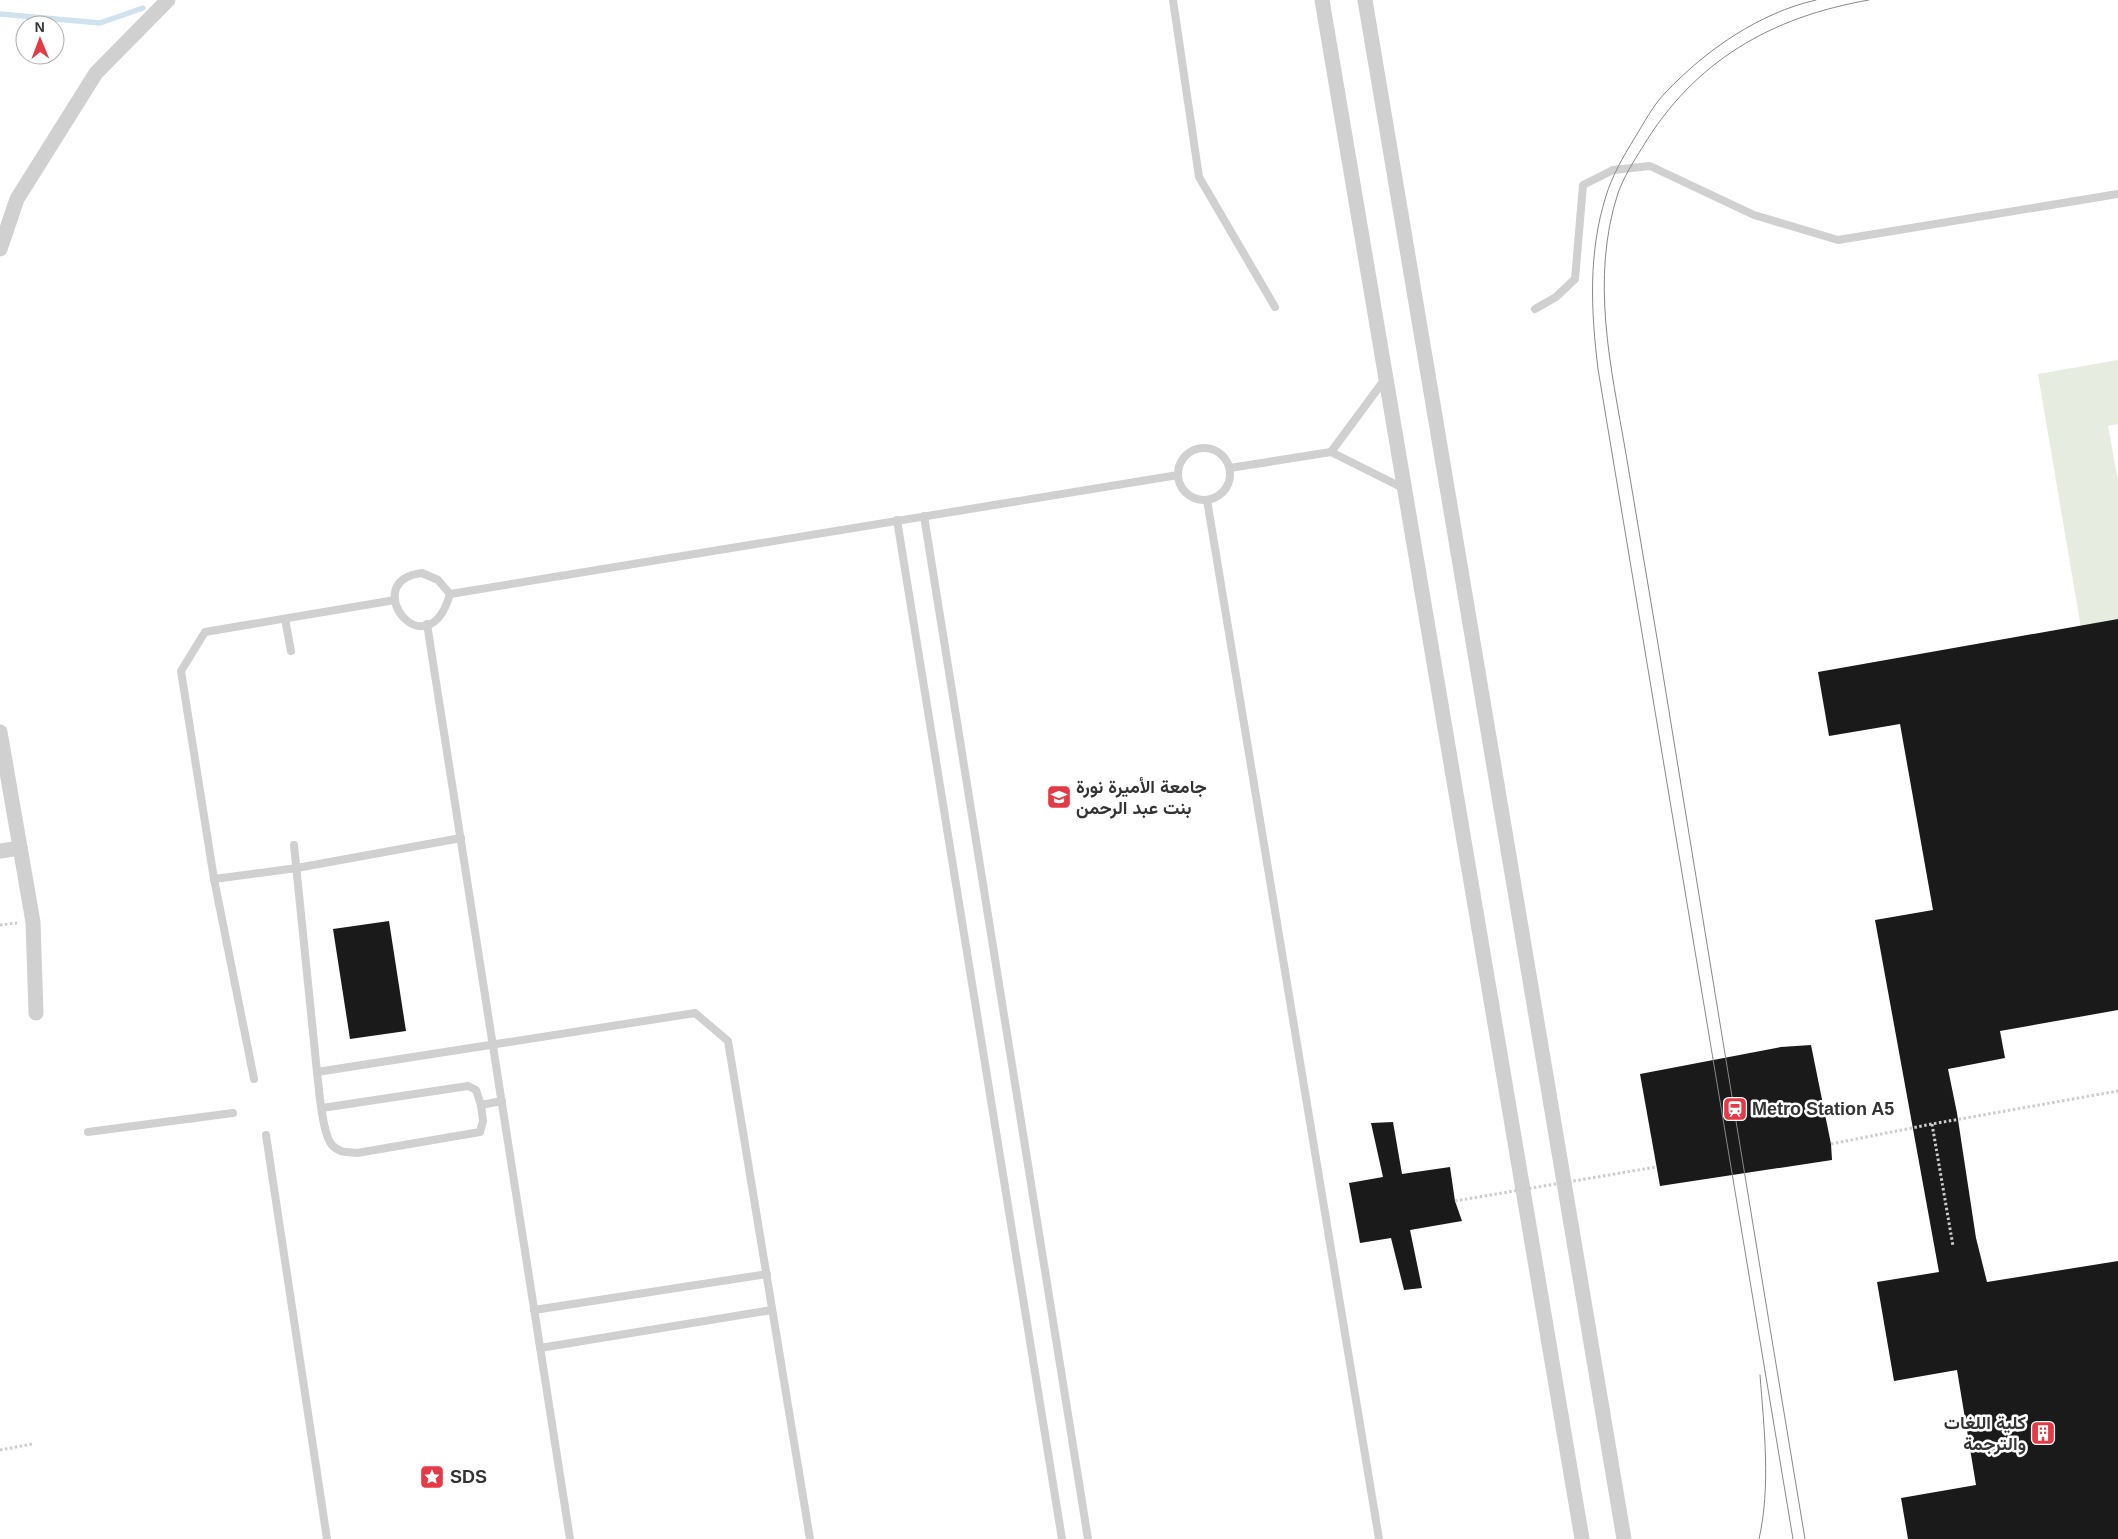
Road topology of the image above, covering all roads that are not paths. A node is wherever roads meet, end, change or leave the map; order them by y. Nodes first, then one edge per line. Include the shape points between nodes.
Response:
1 (168, 0) edge
2 (1173, 0) edge
3 (1322, 0) edge
4 (1365, 0) edge
5 (2118, 194) edge
6 (0, 249) edge
7 (1275, 307) dead end
8 (1535, 310) dead end
9 (1386, 378) junction
10 (1331, 452) junction
11 (1230, 468) junction
12 (1178, 475) junction
13 (1405, 489) junction
14 (1207, 500) junction
15 (924, 516) junction
16 (897, 520) junction
17 (450, 594) junction
18 (395, 600) junction
19 (285, 619) junction
20 (427, 624) junction
21 (292, 651) dead end
22 (0, 732) edge
23 (461, 838) junction
24 (294, 845) dead end
25 (20, 848) junction
26 (0, 852) edge
27 (297, 868) junction
28 (214, 880) junction
29 (36, 1013) dead end
30 (493, 1044) junction
31 (317, 1072) junction
32 (254, 1080) dead end
33 (502, 1102) junction
34 (481, 1105) junction
35 (322, 1108) junction
36 (233, 1113) dead end
37 (88, 1132) dead end
38 (266, 1135) dead end
39 (766, 1274) junction
40 (534, 1310) junction
41 (772, 1310) junction
42 (540, 1348) junction
43 (327, 1539) edge
44 (570, 1539) edge
45 (810, 1539) edge
46 (1062, 1539) edge
47 (1088, 1539) edge
48 (1379, 1539) edge
49 (1582, 1539) edge
50 (1624, 1539) edge

1 - 6 street via 96,73 17,199
2 - 7 lane via 1199,177
3 - 9 street
4 - 50 street
5 - 8 lane via 1838,240 1754,215 1650,166 1613,170 1583,185 1575,279 1556,297
9 - 10 lane
9 - 13 street
10 - 11 lane
10 - 13 lane
11 - 12 lane via 1221,454 1196,449 1182,459
11 - 14 lane via 1228,485
12 - 14 lane via 1184,491 1198,500
12 - 15 lane
13 - 49 street
14 - 48 lane
15 - 16 lane
15 - 47 lane
16 - 17 lane
16 - 46 lane
17 - 18 lane via 431,575 414,574 400,584
17 - 20 lane via 445,611
18 - 19 lane
18 - 20 lane via 400,616 407,622
19 - 21 lane
19 - 28 lane via 205,632 181,670
20 - 23 lane
22 - 25 street
23 - 27 lane
23 - 30 lane
24 - 27 lane
25 - 26 street
25 - 29 street via 33,922
27 - 28 lane
27 - 31 lane
28 - 32 lane
30 - 31 lane
30 - 33 lane
30 - 39 lane via 695,1013 728,1041
31 - 35 lane
33 - 34 lane
33 - 40 lane
34 - 35 lane via 476,1090 468,1086
34 - 35 lane via 483,1121 480,1132 357,1153 343,1152 332,1146 326,1137
36 - 37 lane
38 - 43 lane
39 - 40 lane
39 - 41 lane
40 - 42 lane
41 - 42 lane
41 - 45 lane
42 - 44 lane

